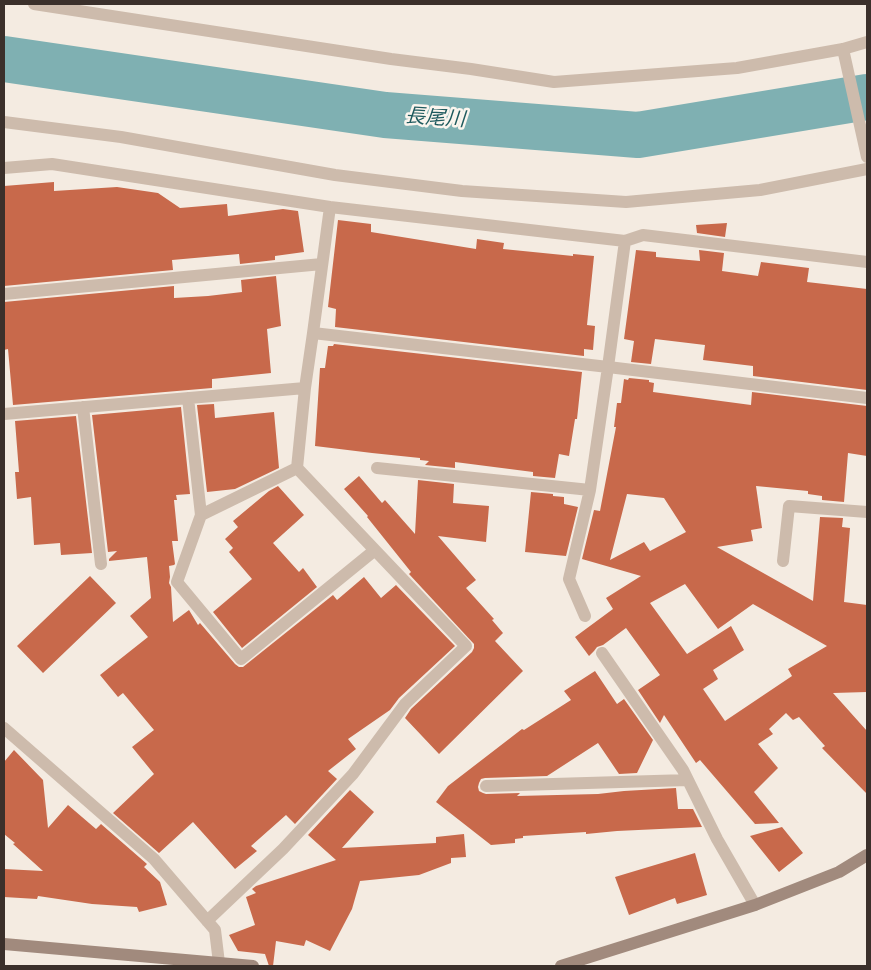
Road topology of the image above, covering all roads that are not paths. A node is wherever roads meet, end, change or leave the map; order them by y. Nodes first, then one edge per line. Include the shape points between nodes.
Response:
1 (34, 4) edge
2 (867, 42) edge
3 (843, 49) junction
4 (4, 122) edge
5 (867, 157) edge
6 (4, 168) edge
7 (867, 169) edge
8 (330, 207) junction
9 (625, 240) junction
10 (867, 262) edge
11 (322, 264) junction
12 (4, 294) edge
13 (313, 333) junction
14 (608, 367) junction
15 (304, 388) junction
16 (188, 398) junction
17 (867, 398) edge
18 (83, 407) junction
19 (4, 414) edge
20 (297, 468) junction
21 (377, 468) dead end
22 (590, 490) junction
23 (867, 512) edge
24 (201, 515) junction
25 (375, 550) junction
26 (783, 561) dead end
27 (101, 564) dead end
28 (585, 616) dead end
29 (602, 653) dead end
30 (4, 728) edge
31 (688, 780) junction
32 (486, 786) dead end
33 (867, 855) edge
34 (755, 905) junction
35 (207, 920) junction
36 (4, 944) edge
37 (219, 963) junction
38 (253, 966) edge
39 (561, 966) edge

1 - 3 street via 554,82 737,68
2 - 3 street
3 - 5 street
4 - 7 street via 121,137 335,175 462,191 626,202 760,190
6 - 8 street via 52,164
8 - 9 street
8 - 11 street
9 - 10 street via 643,235
9 - 14 street
11 - 12 street
11 - 13 street
13 - 14 street
13 - 15 street
14 - 17 street
14 - 22 street
15 - 16 street
15 - 20 street
16 - 18 street
16 - 24 street
18 - 19 street
18 - 27 street
20 - 24 street
20 - 25 street
21 - 22 street
22 - 28 street via 570,579
23 - 26 street via 789,506
24 - 25 street via 177,582 240,659
25 - 35 street via 466,646 405,704 353,774 283,849
29 - 31 street
30 - 35 street via 154,859
31 - 32 street
31 - 34 street
33 - 34 street via 839,872
34 - 39 street
35 - 37 street via 215,930
36 - 37 street
37 - 38 street

